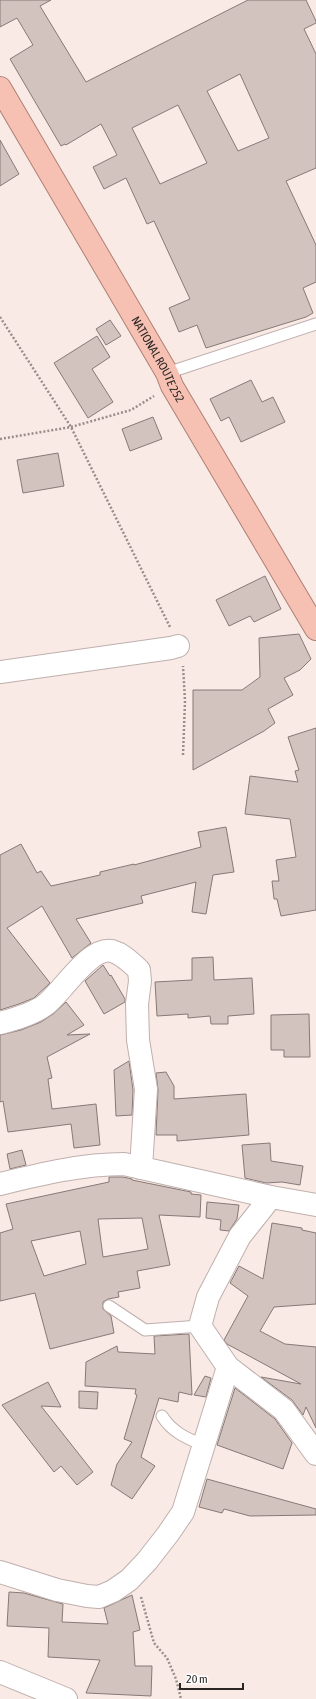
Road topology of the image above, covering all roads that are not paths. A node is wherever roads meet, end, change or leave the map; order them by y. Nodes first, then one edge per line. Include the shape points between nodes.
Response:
1 (0, 88) edge
2 (316, 324) edge
3 (170, 379) junction
4 (316, 629) edge
5 (178, 646) road end
6 (0, 672) edge
7 (0, 1023) edge
8 (141, 1168) junction
9 (0, 1184) edge
10 (271, 1197) junction
11 (316, 1205) edge
12 (109, 1306) dead end
13 (200, 1326) junction
14 (228, 1367) junction
15 (162, 1416) dead end
16 (203, 1445) junction
17 (316, 1454) edge
18 (0, 1572) edge
19 (0, 1672) edge
20 (66, 1699) edge

1 - 3 highway, NATIONAL ROUTE 252
2 - 3 lane
3 - 4 highway, NATIONAL ROUTE 252
5 - 6 street
7 - 8 street via 45,1005 63,989 82,965 100,953 111,951 122,955 139,970 138,1040 146,1089
8 - 9 street via 124,1164 101,1164
8 - 10 street
10 - 11 street
10 - 13 street via 240,1236 208,1297
12 - 13 lane via 145,1330
13 - 14 street
14 - 16 street
14 - 17 street via 284,1410
15 - 16 lane via 180,1435
16 - 18 street via 183,1512 129,1580 113,1591 99,1597 88,1596 57,1590
19 - 20 street

